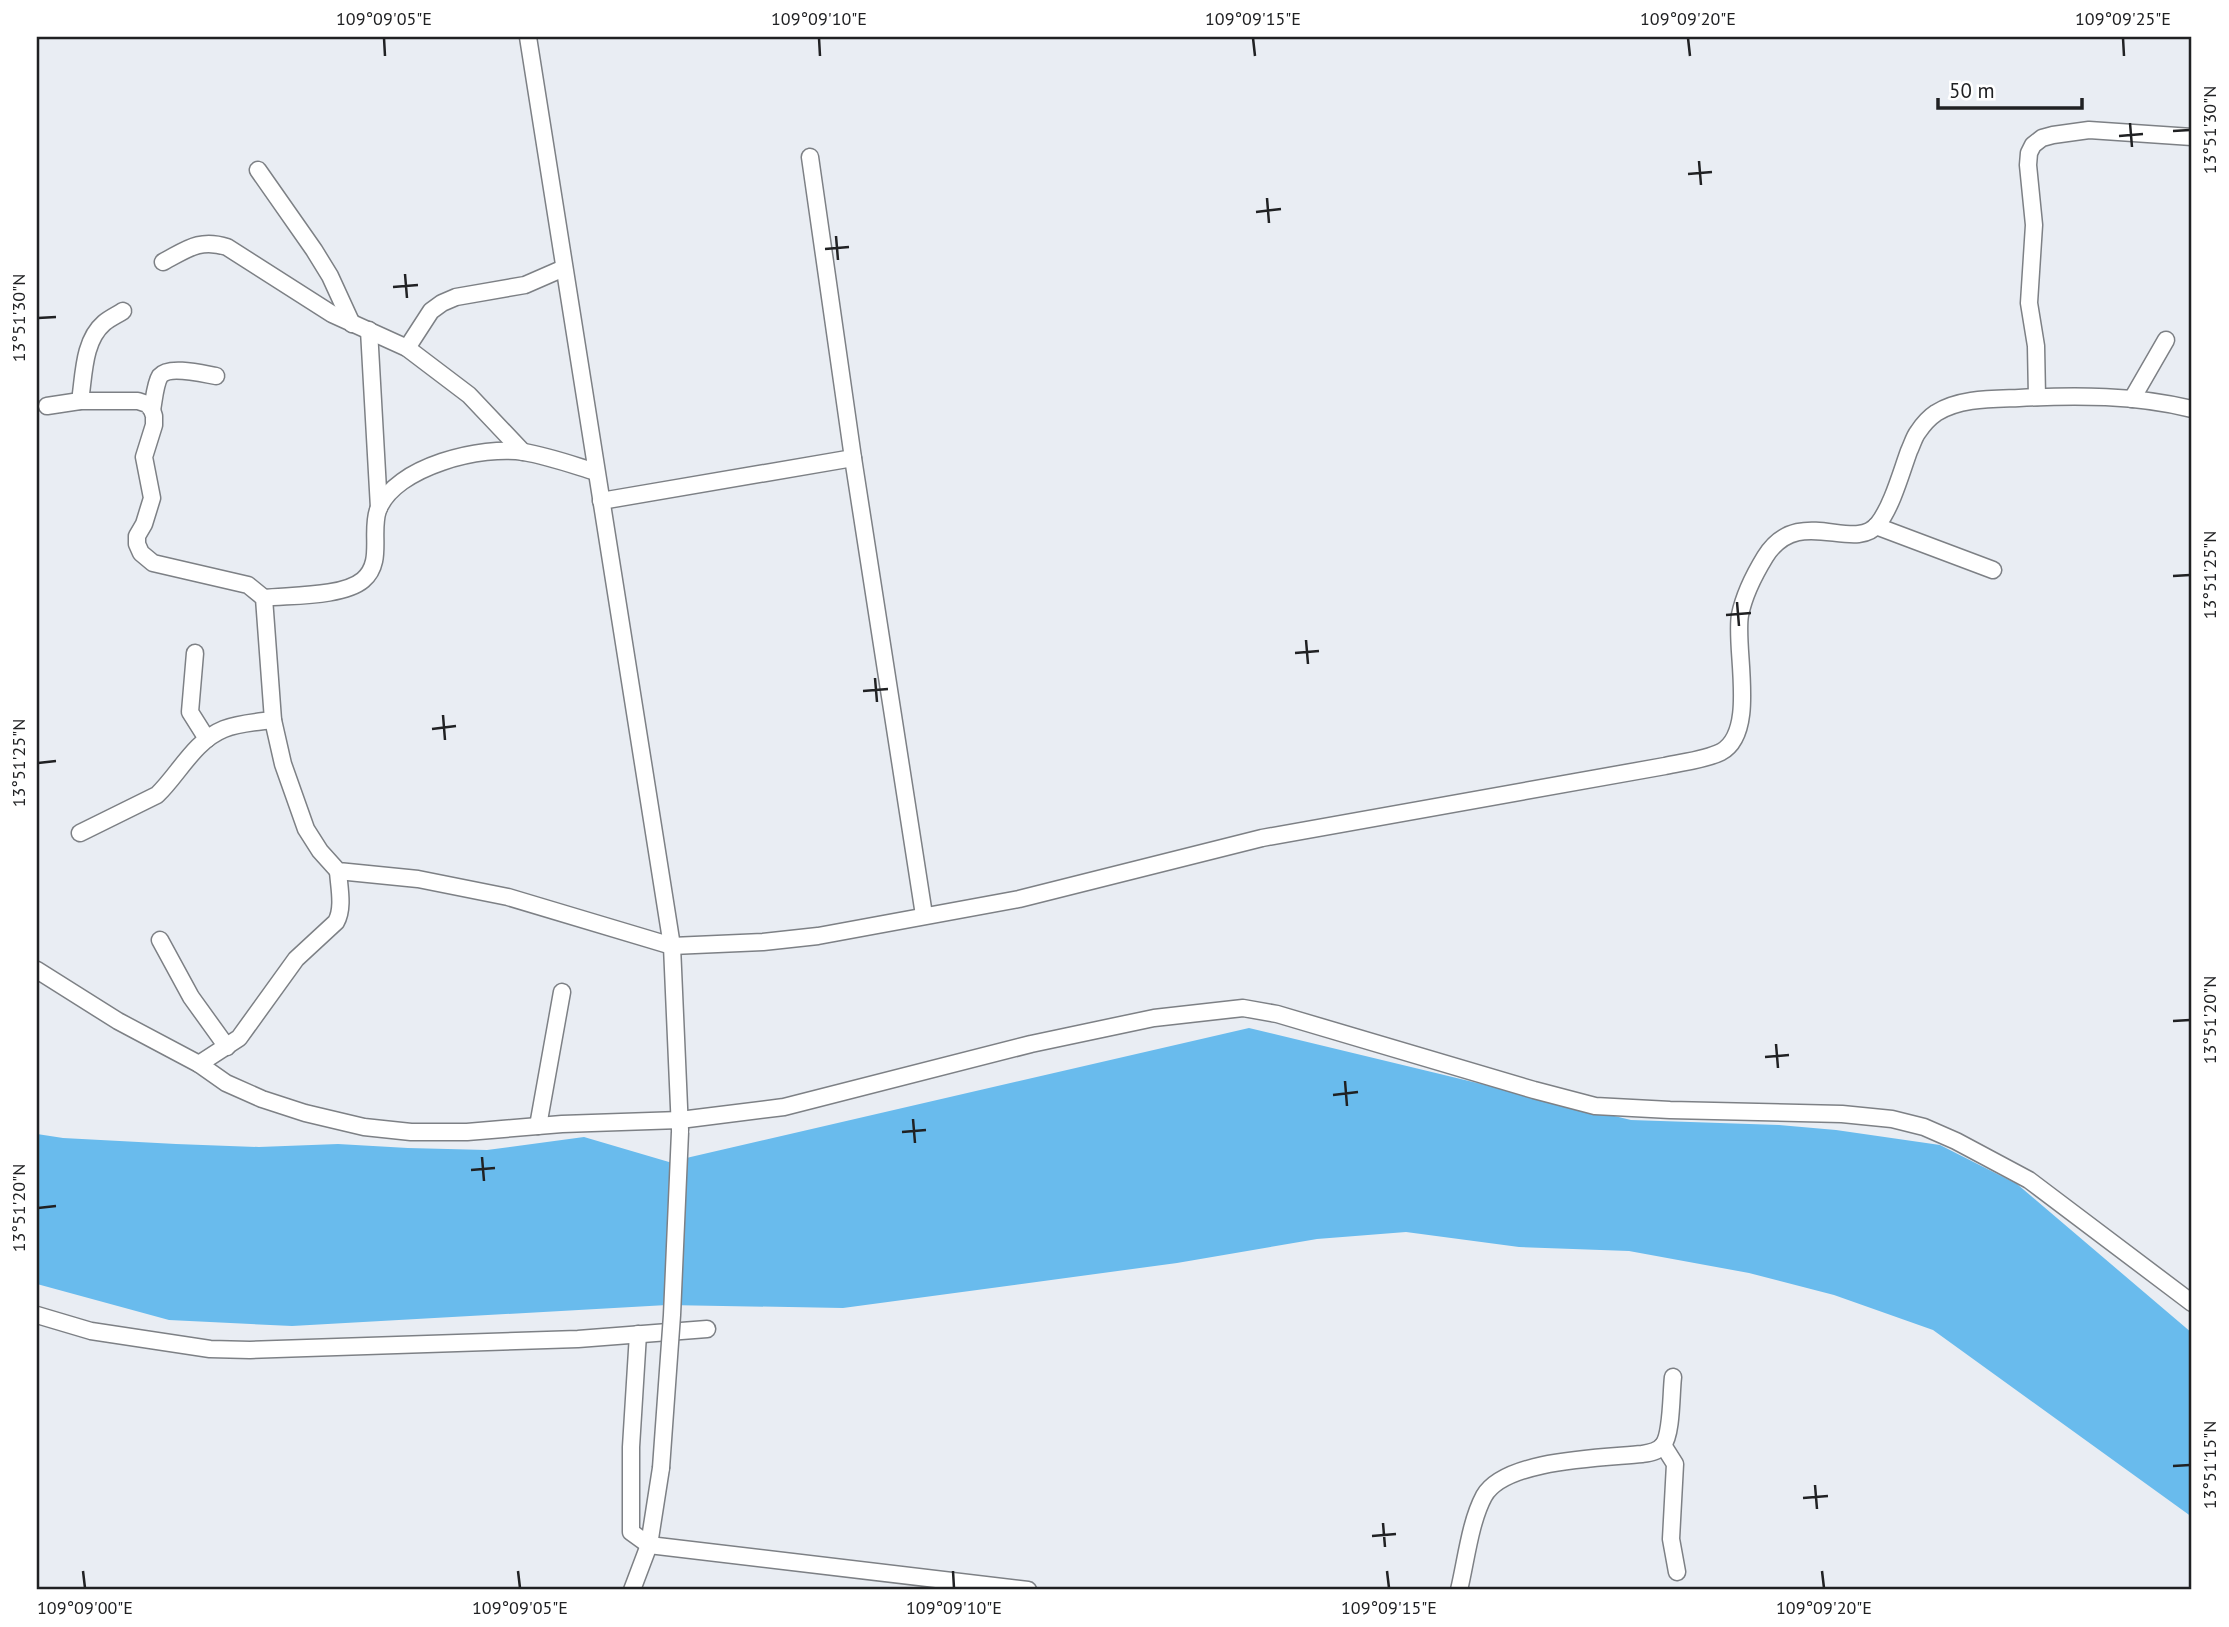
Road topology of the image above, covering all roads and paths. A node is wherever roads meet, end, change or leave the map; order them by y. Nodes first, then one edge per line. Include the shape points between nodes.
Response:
1 (528, 37) edge
2 (2192, 137) edge
3 (810, 156) dead end
4 (258, 170) dead end
5 (163, 262) dead end
6 (564, 268) junction
7 (123, 311) dead end
8 (352, 324) junction
9 (369, 330) junction
10 (2166, 340) dead end
11 (407, 348) junction
12 (216, 376) dead end
13 (2037, 397) junction
14 (2132, 399) junction
15 (80, 401) junction
16 (47, 405) dead end
17 (152, 410) junction
18 (2192, 410) edge
19 (523, 452) junction
20 (853, 458) junction
21 (596, 471) junction
22 (601, 501) junction
23 (379, 509) junction
24 (1876, 526) junction
25 (1993, 570) dead end
26 (264, 598) junction
27 (195, 653) dead end
28 (273, 720) junction
29 (207, 739) junction
30 (80, 832) dead end
31 (338, 871) junction
32 (925, 915) junction
33 (160, 940) dead end
34 (673, 946) junction
35 (37, 970) edge
36 (562, 992) dead end
37 (227, 1047) junction
38 (199, 1064) junction
39 (538, 1126) junction
40 (680, 1126) junction
41 (2192, 1303) edge
42 (37, 1315) edge
43 (707, 1329) dead end
44 (638, 1334) junction
45 (1673, 1377) dead end
46 (1663, 1444) junction
47 (649, 1545) junction
48 (1677, 1572) dead end
49 (632, 1590) edge
50 (1028, 1590) edge
51 (1459, 1590) edge

1 - 6 street
2 - 13 street via 2089,130 2053,135 2033,145 2028,164 2034,210 2029,303
3 - 20 street
4 - 8 street via 330,276
5 - 8 street via 197,244 227,247
6 - 11 street via 508,290 442,303 431,311
6 - 21 street
7 - 15 street via 105,322 92,339
8 - 9 street
9 - 11 street
9 - 23 street
10 - 14 street
11 - 19 street via 469,395
12 - 17 street via 165,372
13 - 14 street
13 - 24 street via 1983,399 1936,414 1916,433
14 - 18 street
15 - 16 street
15 - 17 street via 138,401
17 - 26 street via 154,425 144,457 152,499 137,536 141,553 153,563 248,585
19 - 21 street
19 - 23 street via 479,453 416,472 392,490
20 - 22 street
20 - 32 street
21 - 22 street
22 - 34 street
23 - 26 street via 374,526 375,561 362,581 333,591
24 - 25 street
24 - 32 street via 1858,535 1796,531 1766,555 1745,596 1740,618 1740,722 1733,741 1722,751 1665,766 1262,838 1019,899
26 - 28 street
27 - 29 street via 190,712
28 - 29 street via 233,726
28 - 31 street via 306,829
29 - 30 street via 157,795
31 - 34 street via 418,879 508,897
31 - 37 street via 340,916 296,959 248,1027
32 - 34 street via 818,936
33 - 37 street via 191,997
34 - 40 street
35 - 38 street
36 - 39 street
37 - 38 street
38 - 39 street via 262,1099 364,1127 467,1132
39 - 40 street
40 - 41 street via 784,1107 1154,1017 1243,1008 1595,1105 1842,1114 1924,1127 2029,1180
40 - 47 street, bridge via 661,1468
42 - 44 street via 90,1331 237,1350
43 - 44 street
44 - 47 street via 631,1532
45 - 46 street
46 - 48 street via 1676,1470 1671,1539
46 - 51 street via 1642,1454 1533,1466 1497,1482 1478,1509
47 - 49 street
47 - 50 street

